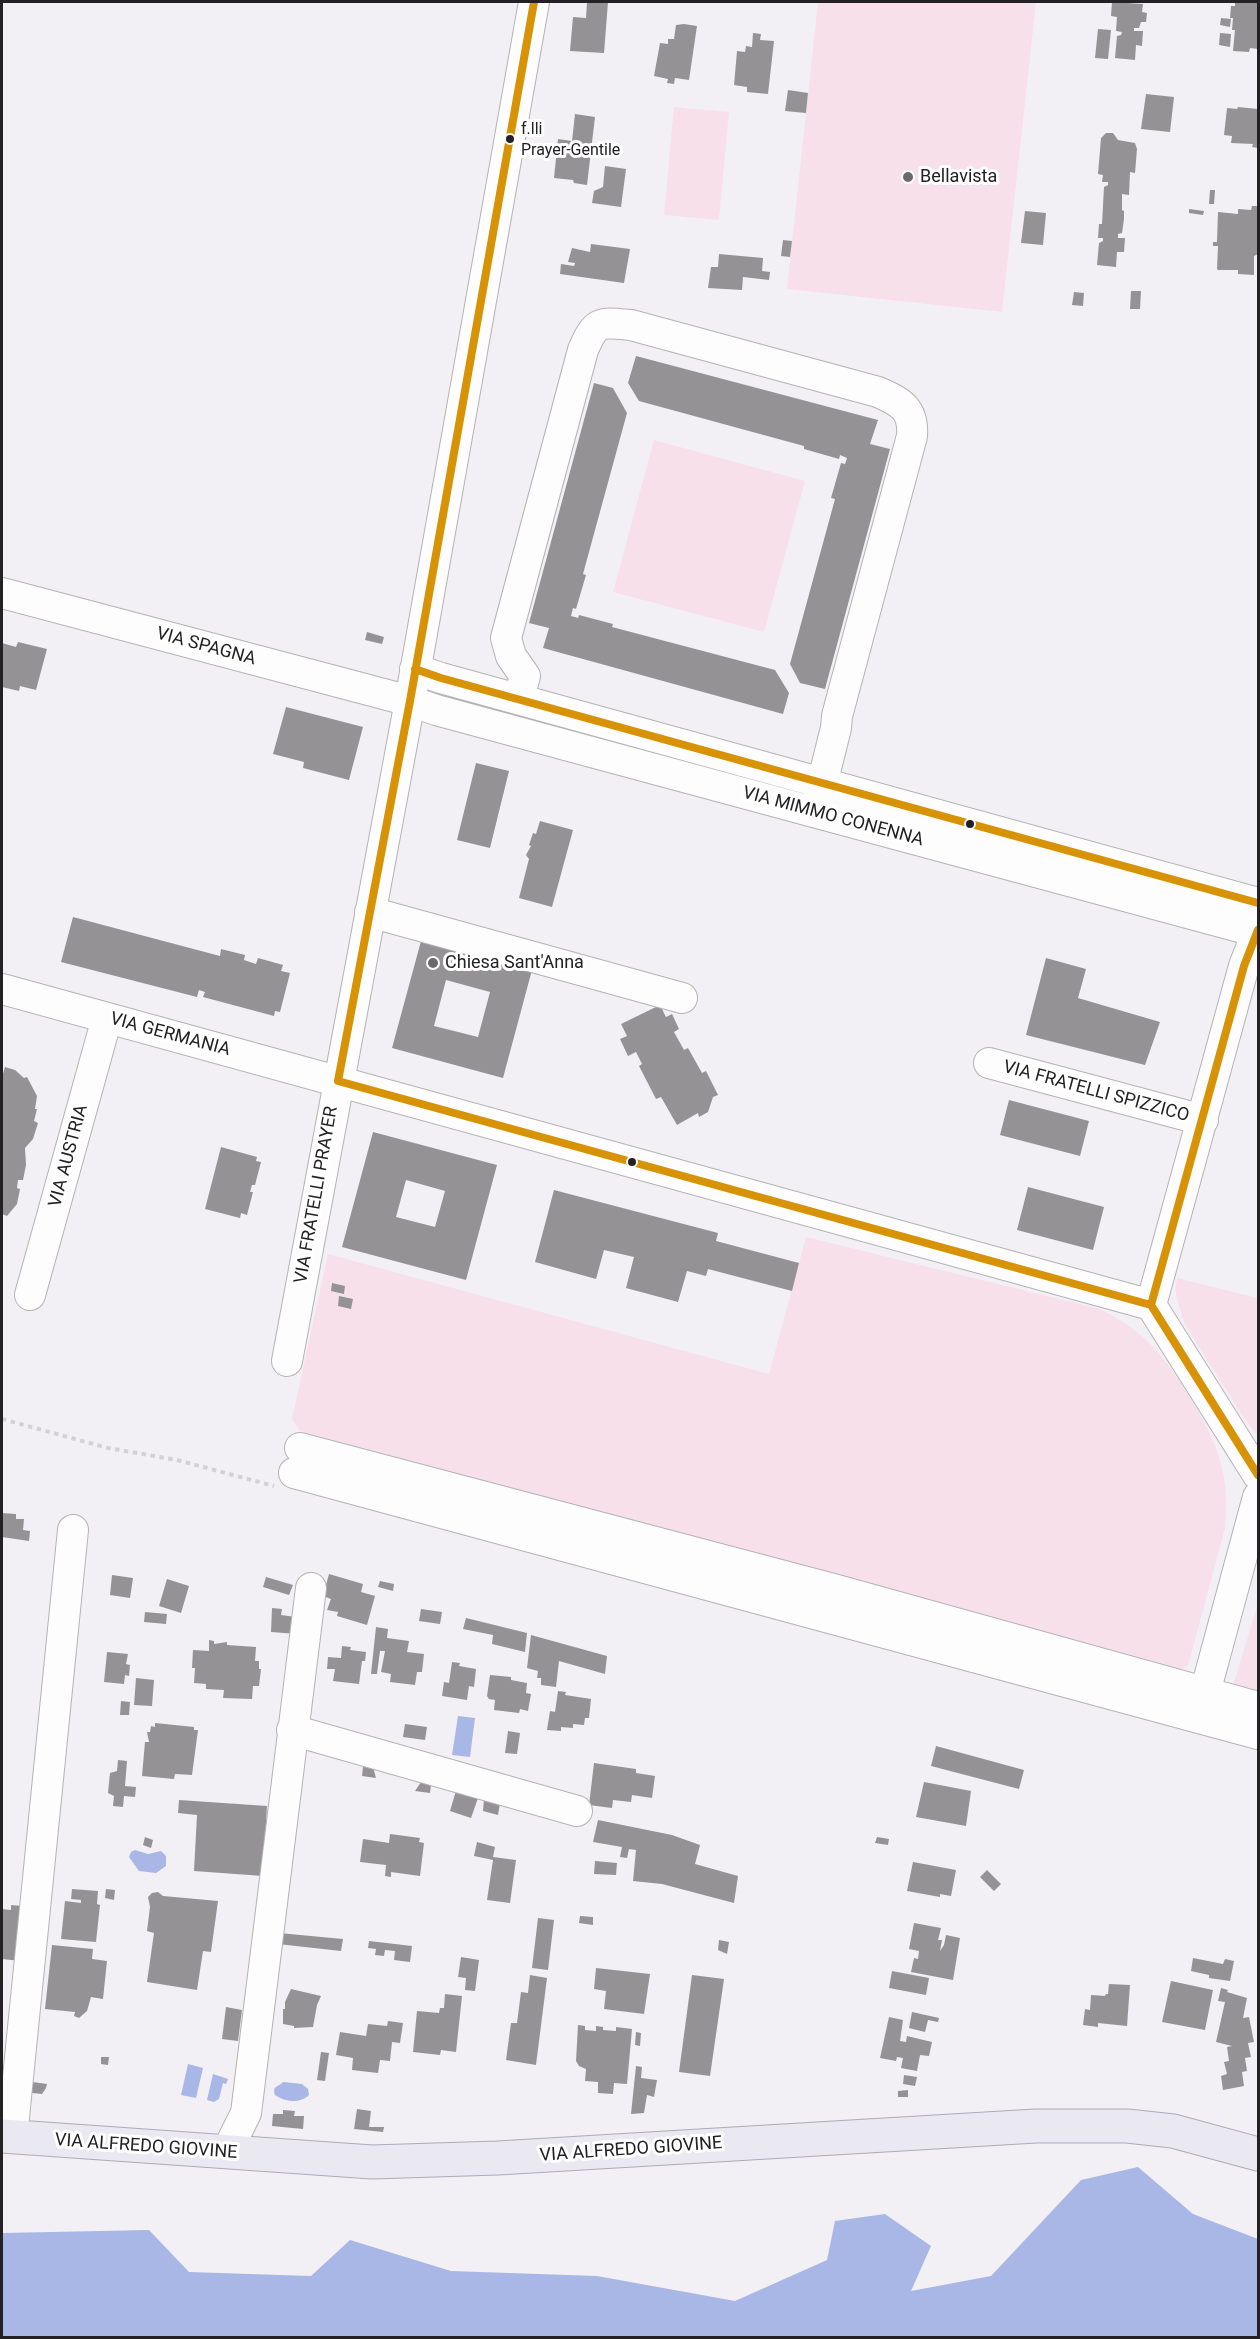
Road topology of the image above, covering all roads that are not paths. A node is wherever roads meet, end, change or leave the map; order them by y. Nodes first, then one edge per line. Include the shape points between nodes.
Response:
1 (534, 2) edge
2 (2, 593) edge
3 (415, 669) junction
4 (519, 698) junction
5 (410, 701) junction
6 (824, 783) junction
7 (858, 793) junction
8 (815, 812) junction
9 (852, 822) junction
10 (1258, 903) edge
11 (370, 912) junction
12 (1258, 931) edge
13 (2, 989) edge
14 (682, 998) dead end
15 (107, 1018) junction
16 (989, 1063) dead end
17 (338, 1081) junction
18 (1203, 1120) junction
19 (30, 1295) dead end
20 (1151, 1305) junction
21 (286, 1361) dead end
22 (297, 1460) dead end
23 (1258, 1475) edge
24 (1258, 1497) edge
25 (73, 1530) dead end
26 (311, 1588) dead end
27 (1202, 1704) junction
28 (1258, 1707) edge
29 (292, 1730) junction
30 (1258, 1734) edge
31 (577, 1811) dead end
32 (7, 2136) edge
33 (226, 2153) junction
34 (1258, 2154) edge

1 - 3 street, VIA FRATELLI PRAYER
2 - 5 street, VIA SPAGNA
3 - 4 street, VIA MIMMO CONENNA
3 - 5 street, VIA FRATELLI PRAYER
4 - 6 street, VIA MIMMO CONENNA
4 - 6 street via 525,676 511,656 506,639 583,350 593,329 602,323 631,325 867,389 896,399 908,410 912,436 837,716
5 - 8 street, VIA MIMMO CONENNA
5 - 11 street, VIA FRATELLI PRAYER
6 - 7 street, VIA MIMMO CONENNA
6 - 8 street
7 - 9 street
7 - 10 street, VIA MIMMO CONENNA
8 - 9 street, VIA MIMMO CONENNA
9 - 12 street, VIA MIMMO CONENNA
11 - 14 street
11 - 17 street, VIA FRATELLI PRAYER
12 - 18 street via 1244,966
13 - 15 street, VIA GERMANIA
15 - 17 street, VIA GERMANIA
15 - 19 street, VIA AUSTRIA
16 - 18 street, VIA FRATELLI SPIZZICO
17 - 20 street, VIA GERMANIA
17 - 21 street, VIA FRATELLI PRAYER
18 - 20 street
20 - 23 street
22 - 27 street
24 - 27 street
25 - 32 street
26 - 29 street
27 - 28 street
27 - 30 street
29 - 31 street
29 - 33 street via 246,2114
32 - 33 main road, VIA ALFREDO GIOVINE
33 - 34 main road, VIA ALFREDO GIOVINE via 372,2162 477,2160 1036,2126 1127,2126 1173,2131

